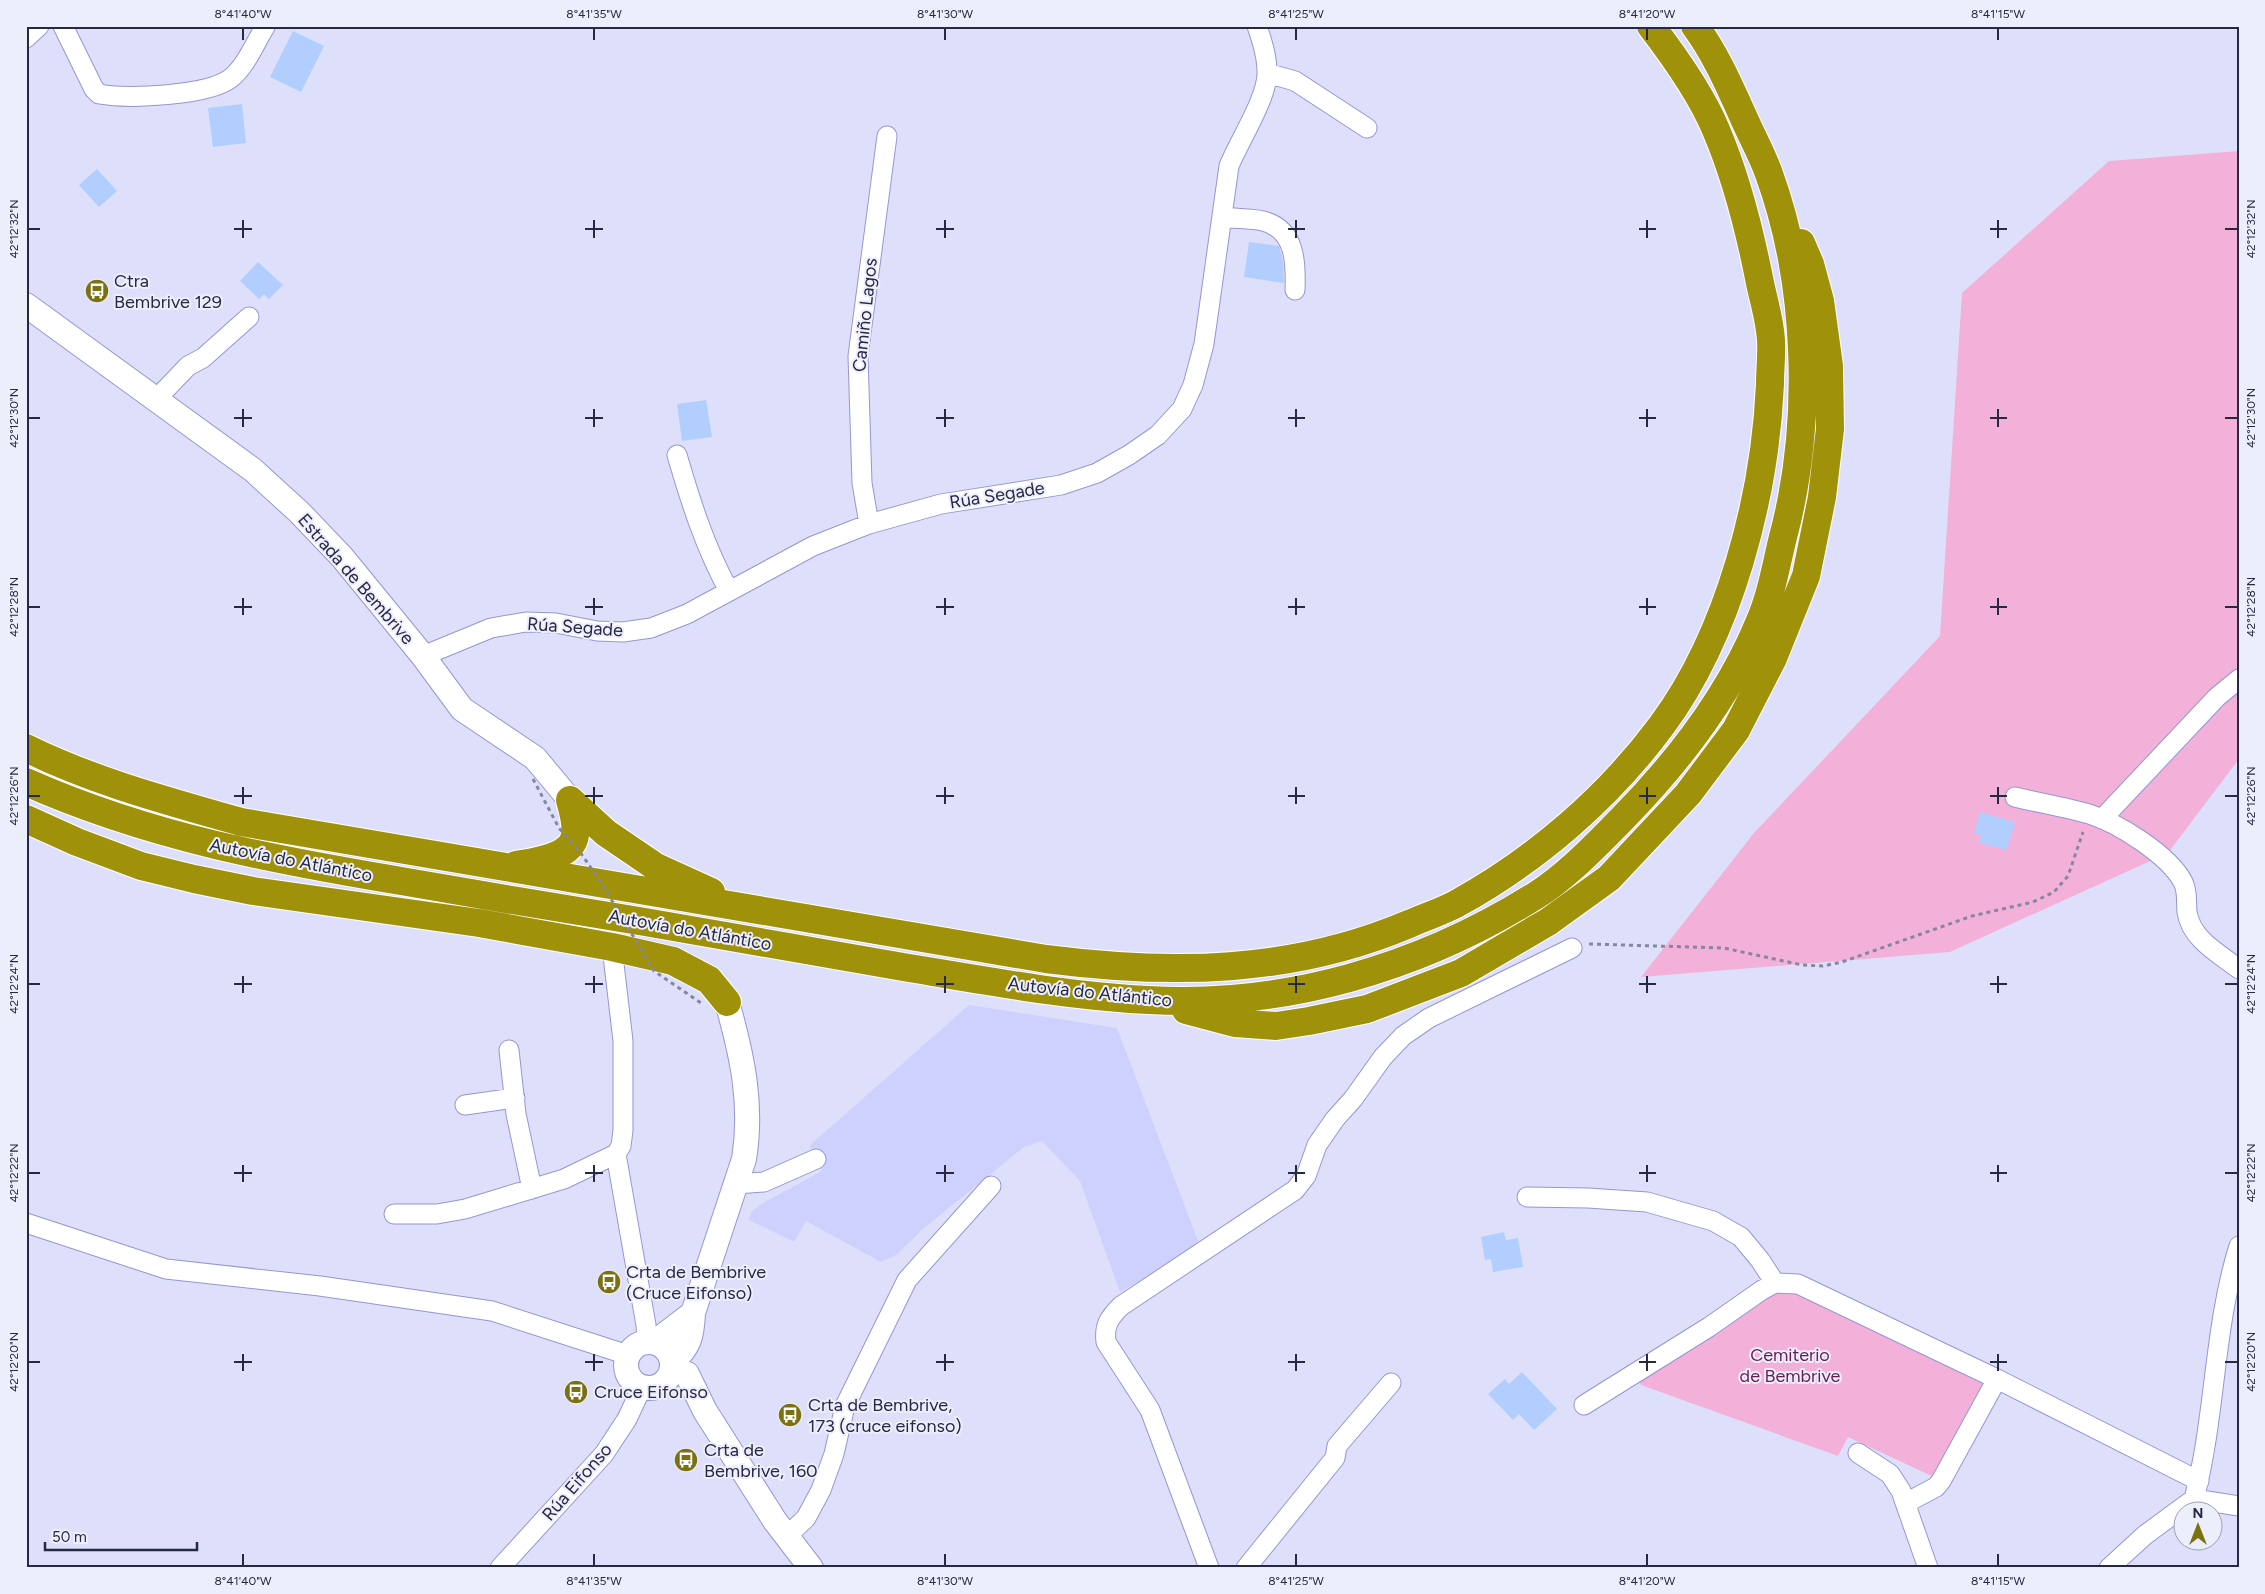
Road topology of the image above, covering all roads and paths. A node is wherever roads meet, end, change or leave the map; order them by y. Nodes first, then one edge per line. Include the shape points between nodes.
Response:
1 (39, 26) edge
2 (63, 26) edge
3 (1257, 26) edge
4 (1651, 26) edge
5 (1694, 26) edge
6 (265, 27) edge
7 (26, 38) edge
8 (1267, 74) junction
9 (1367, 128) dead end
10 (887, 136) dead end
11 (1223, 217) junction
12 (1295, 290) dead end
13 (26, 305) edge
14 (249, 317) dead end
15 (157, 401) junction
16 (677, 455) dead end
17 (869, 524) junction
18 (729, 591) junction
19 (423, 656) junction
20 (2239, 679) edge
21 (26, 748) edge
22 (533, 779) dead end
23 (26, 782) edge
24 (2015, 797) dead end
25 (570, 800) junction
26 (26, 818) edge
27 (2102, 819) junction
28 (503, 867) junction
29 (744, 908) junction
30 (612, 947) junction
31 (1572, 948) joint
32 (2239, 969) edge
33 (728, 1002) joint
34 (701, 1003) dead end
35 (509, 1050) dead end
36 (515, 1098) junction
37 (465, 1105) dead end
38 (616, 1154) junction
39 (816, 1160) dead end
40 (736, 1184) junction
41 (991, 1186) dead end
42 (532, 1189) junction
43 (1527, 1197) dead end
44 (394, 1214) dead end
45 (26, 1223) edge
46 (2239, 1246) edge
47 (1774, 1283) junction
48 (693, 1313) junction
49 (643, 1346) junction
50 (661, 1376) junction
51 (1997, 1380) junction
52 (1391, 1383) dead end
53 (1584, 1405) dead end
54 (1858, 1453) dead end
55 (2199, 1481) junction
56 (2194, 1499) junction
57 (1906, 1503) junction
58 (2239, 1506) edge
59 (786, 1537) junction
60 (500, 1568) edge
61 (811, 1568) edge
62 (1210, 1568) edge
63 (1246, 1568) edge
64 (1928, 1568) edge
65 (2109, 1568) edge

1 - 7 street
2 - 6 street via 98,94 146,97 226,81 242,65
3 - 8 street, Rúa Segade
4 - 29 highway, Autovía do Atlántico via 1673,55 1716,128 1749,228 1772,339 1768,429 1752,517 1730,592 1701,660 1663,724 1622,773 1568,827 1517,866 1454,905 1384,934 1278,962 1213,969 1092,964
5 - 23 highway, Autovía do Atlántico via 1705,40 1735,99 1810,264 1820,301 1829,366 1830,429 1822,497 1806,576 1773,658 1736,730 1688,794 1609,878 1548,922 1460,973 1367,1008 1309,1022 1276,1026 1235,1023 1153,1001 974,979 254,855 111,817
8 - 9 street via 1295,81
8 - 11 street, Rúa Segade via 1263,95 1229,166
10 - 17 street, Camiño Lagos via 858,356 862,482
11 - 12 street via 1266,222 1281,232 1292,246 1296,262
11 - 17 street, Rúa Segade via 1204,344 1193,385 1182,409 1158,435 1097,473 1079,479 941,504
13 - 15 street, Estrada de Bembrive
14 - 15 street via 203,358 188,366
15 - 19 street, Estrada de Bembrive via 253,470 299,512 342,557
16 - 18 street via 694,515
17 - 18 street, Rúa Segade via 813,546
18 - 19 street, Rúa Segade via 651,628 597,632 556,623 526,622 491,628
19 - 25 street, Estrada de Bembrive via 462,709 535,758
20 - 27 street via 2217,697
21 - 28 highway, Autovía do Atlántico via 126,789 241,822
22 - 34 path, bridge via 559,828 602,884 654,971
24 - 27 street
25 - 28 highway via 575,822 575,837 571,845 540,861
25 - 29 highway via 606,833 656,867
26 - 30 highway via 77,842 141,866 194,879
27 - 31 path via 2082,833 2068,876 2054,892 2033,902 1972,916 1842,962 1823,966 1802,965 1724,948 1586,944
27 - 32 street via 2158,853 2173,867 2184,883 2191,926 2198,938
28 - 29 highway, Autovía do Atlántico
30 - 33 highway via 673,961 709,980
30 - 38 street via 623,1041 623,1130 621,1146
31 - 62 street via 1429,1018 1403,1036 1335,1119 1318,1144 1306,1176 1295,1190 1109,1317 1106,1342 1150,1410
33 - 40 street via 748,1096 748,1140
35 - 36 street
36 - 37 street
36 - 42 street
38 - 42 street via 564,1179
38 - 49 street via 646,1325
39 - 40 street via 764,1182
40 - 48 street
41 - 59 street via 907,1280 844,1406 834,1454 821,1490 806,1518
42 - 44 street via 465,1209 437,1214
43 - 47 street via 1647,1202 1713,1221 1741,1237
45 - 49 street via 166,1269 320,1286 492,1312
46 - 55 street via 2219,1332 2210,1419
47 - 51 street via 1798,1284
47 - 53 street
48 - 49 street
48 - 50 street via 693,1329 684,1352
49 - 50 street via 667,1350
49 - 50 street via 626,1364 628,1374 633,1382
50 - 59 street via 705,1411
50 - 60 street, Rúa Eifonso via 604,1454
51 - 55 street
51 - 57 street via 1941,1481
52 - 63 street via 1338,1446 1335,1458
54 - 57 street via 1890,1474
55 - 56 street
56 - 58 street
56 - 65 street via 2145,1535
57 - 64 street
59 - 61 street

